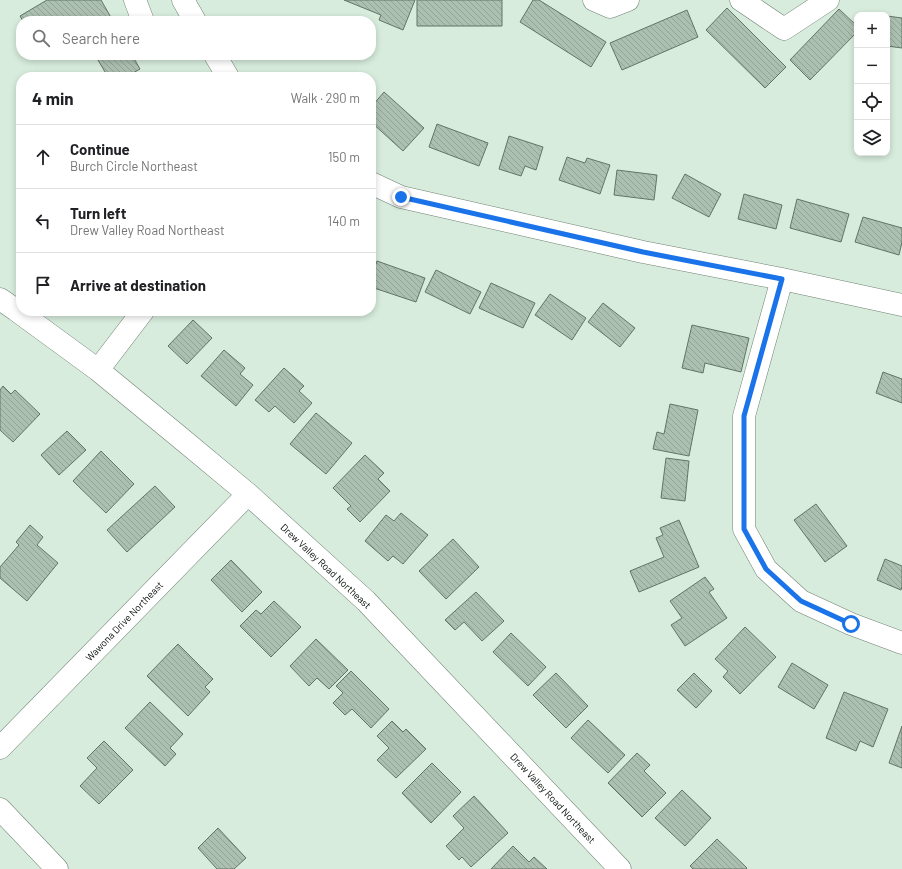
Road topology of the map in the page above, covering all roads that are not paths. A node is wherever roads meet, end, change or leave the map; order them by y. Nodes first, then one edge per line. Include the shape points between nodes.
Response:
1 (135, 0) edge
2 (183, 0) edge
3 (594, 0) edge
4 (628, 0) edge
5 (741, 0) edge
6 (828, 0) edge
7 (141, 16) edge
8 (192, 16) edge
9 (218, 60) edge
10 (225, 72) edge
11 (376, 185) edge
12 (782, 279) junction
13 (0, 299) edge
14 (902, 305) edge
15 (16, 310) edge
16 (24, 316) edge
17 (139, 316) edge
18 (98, 370) junction
19 (248, 494) junction
20 (902, 644) edge
21 (0, 748) edge
22 (0, 809) edge
23 (57, 869) edge
24 (620, 869) edge

1 - 7 street
2 - 8 street
3 - 4 street via 610,7
5 - 6 street via 784,28
9 - 10 street
11 - 12 street via 401,197 643,252
12 - 14 street
12 - 20 street via 744,416 744,529 766,569 801,601
13 - 15 street, Drew Valley Road Northeast
16 - 18 street, Drew Valley Road Northeast
17 - 18 street
18 - 19 street, Drew Valley Road Northeast
19 - 21 street, Wawona Drive Northeast
19 - 24 street, Drew Valley Road Northeast via 366,602
22 - 23 street

